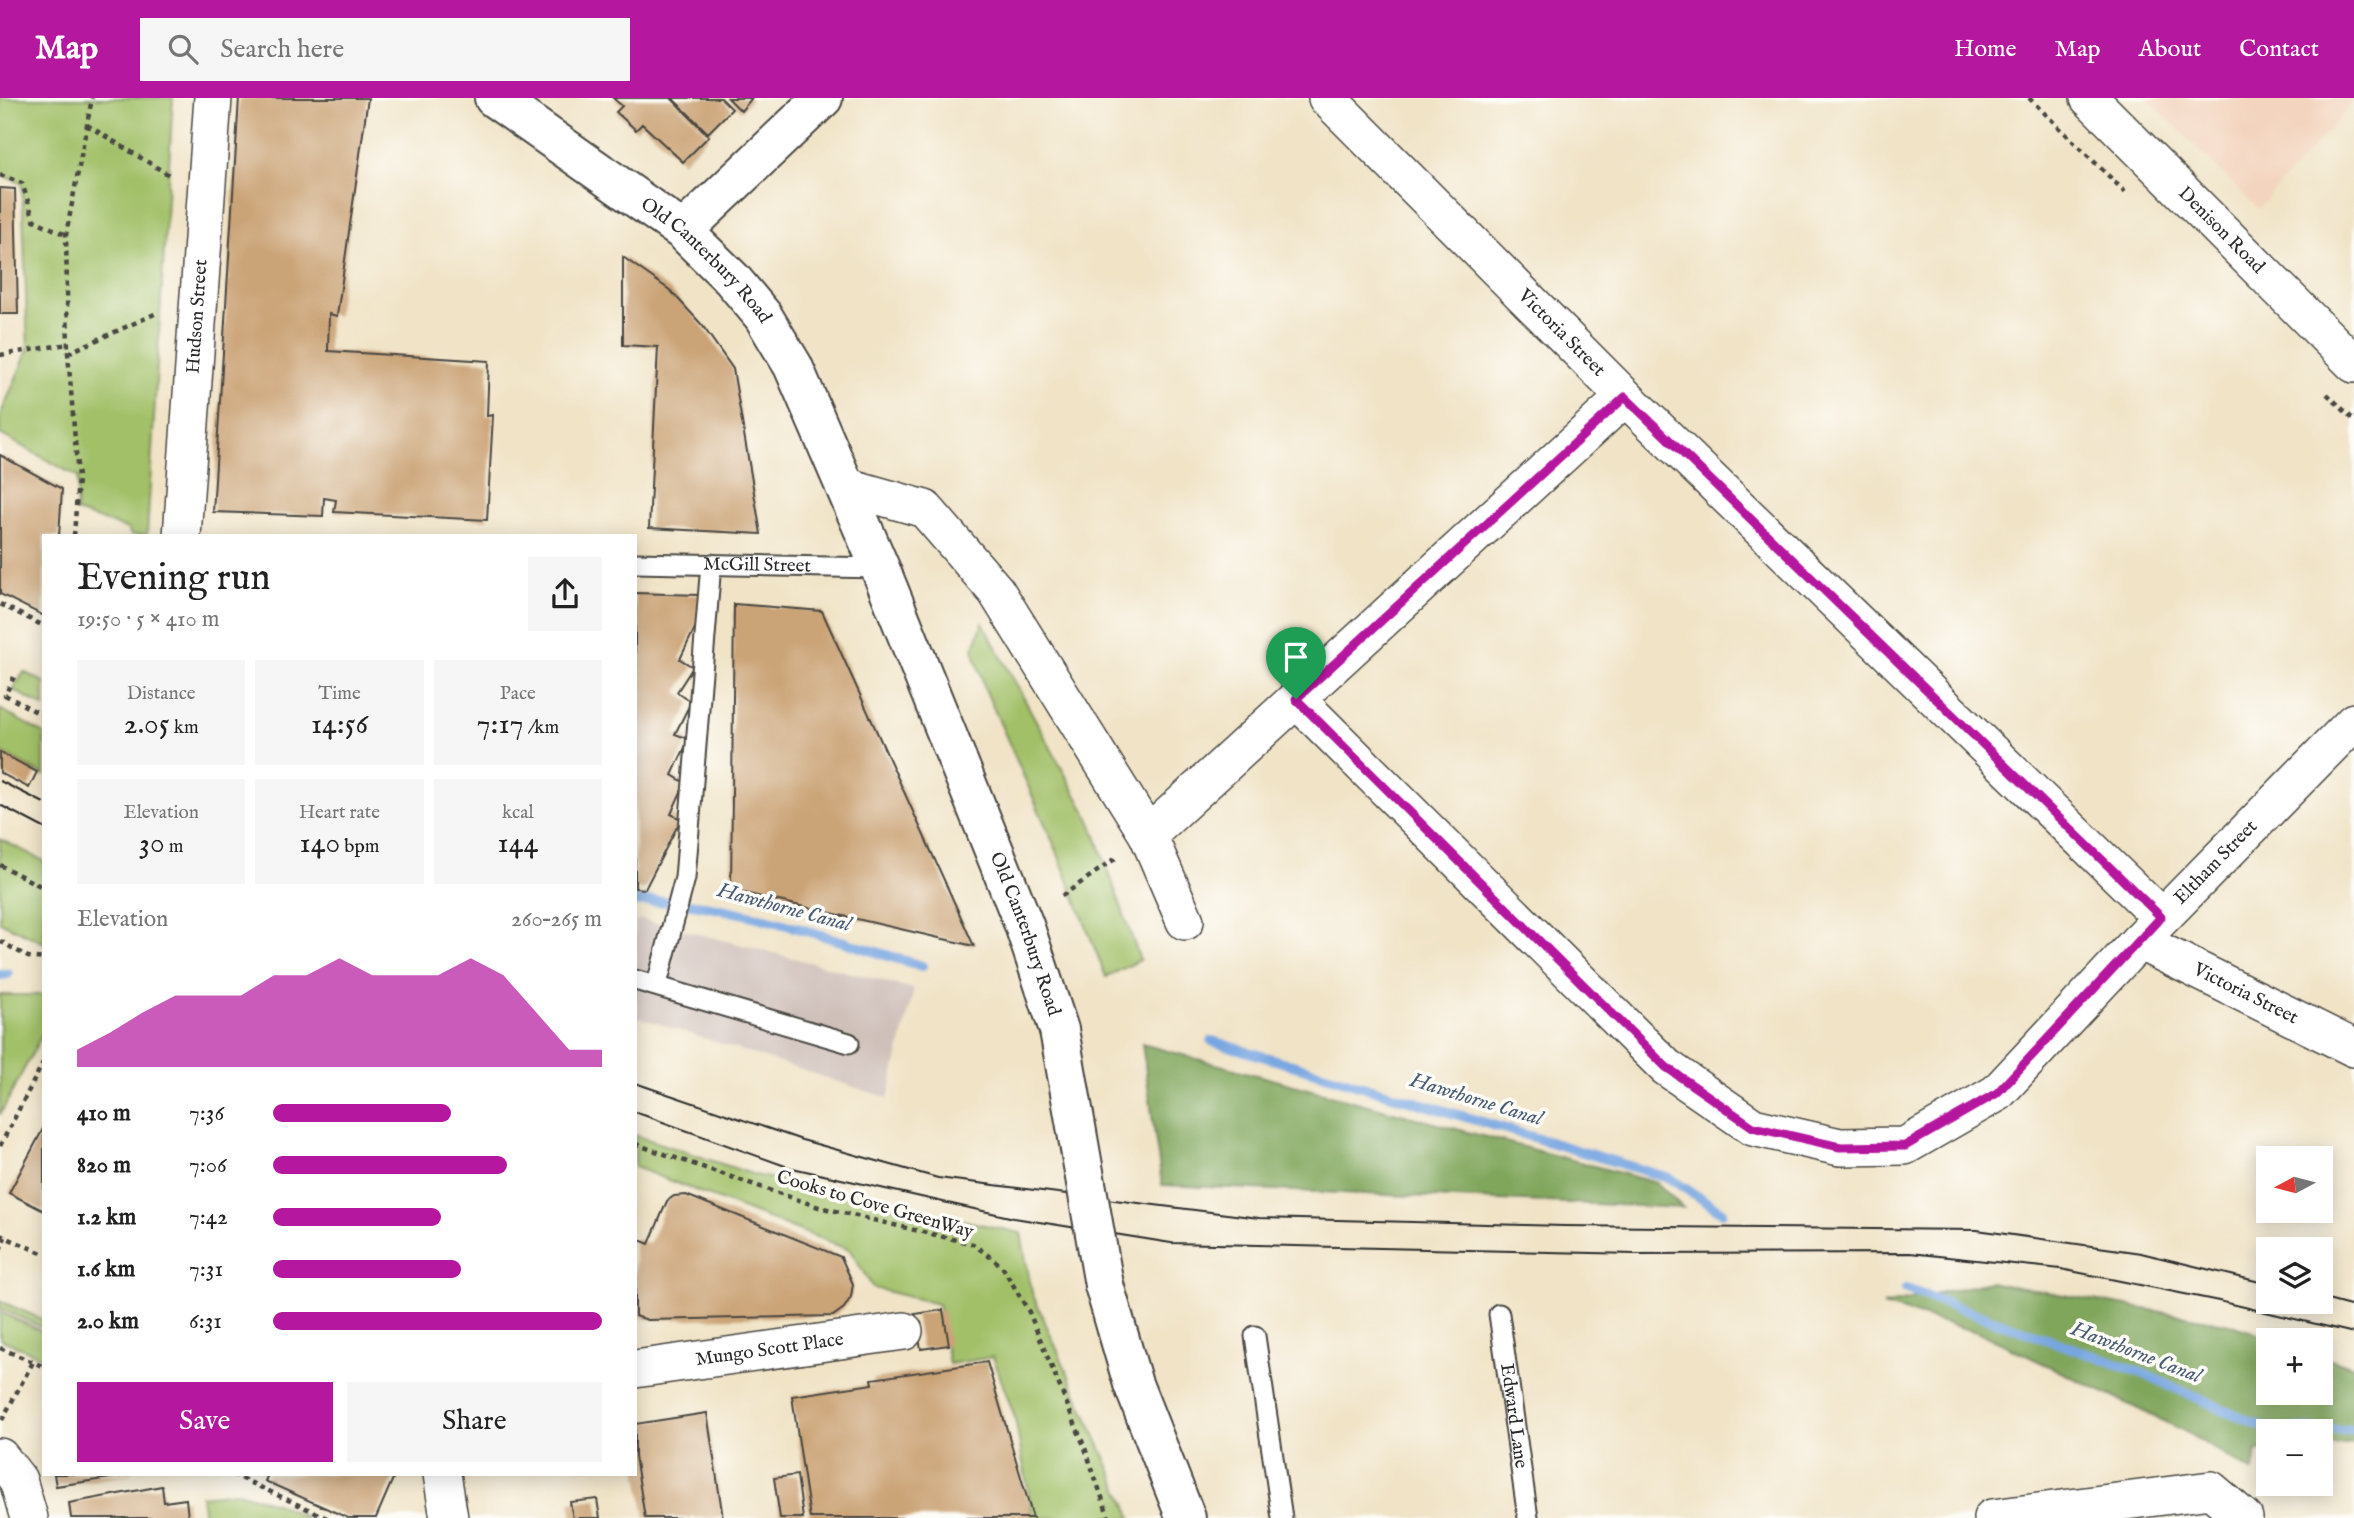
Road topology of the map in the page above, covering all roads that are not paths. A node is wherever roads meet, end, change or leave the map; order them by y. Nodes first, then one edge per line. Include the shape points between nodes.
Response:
1 (213, 98) edge
2 (494, 98) edge
3 (823, 98) edge
4 (1327, 98) edge
5 (2089, 98) edge
6 (683, 231) junction
7 (2354, 364) edge
8 (1625, 397) junction
9 (844, 486) junction
10 (182, 534) edge
11 (637, 562) edge
12 (711, 564) junction
13 (880, 568) junction
14 (1296, 699) junction
15 (2354, 722) edge
16 (1148, 835) junction
17 (1185, 921) dead end
18 (2150, 929) junction
19 (637, 980) edge
20 (657, 984) junction
21 (849, 1043) dead end
22 (2354, 1048) edge
23 (1499, 1314) dead end
24 (904, 1331) dead end
25 (1255, 1336) dead end
26 (637, 1369) edge
27 (0, 1457) edge
28 (442, 1476) edge
29 (2213, 1504) edge
30 (29, 1518) edge
31 (449, 1518) edge
32 (1186, 1518) edge
33 (1282, 1518) edge
34 (1528, 1518) edge
35 (1992, 1518) edge
36 (2245, 1518) edge

1 - 10 street, Hudson Street
2 - 6 main road, Old Canterbury Road
3 - 6 main road
4 - 8 street, Victoria Street
5 - 7 street, Denison Road
6 - 9 main road, Old Canterbury Road via 763,316 793,366
8 - 14 street
8 - 18 street, Victoria Street
9 - 13 main road, Old Canterbury Road
9 - 16 street via 925,509 996,591
11 - 12 lane, McGill Street
12 - 13 lane, McGill Street
12 - 20 lane via 685,878
13 - 32 main road, Old Canterbury Road, bridge via 1024,925 1059,1030 1104,1285 1133,1384
14 - 16 street
14 - 18 street, Eltham Street via 1666,1067 1753,1127 1840,1147 1905,1146 1997,1093
15 - 18 street, Eltham Street
16 - 17 street
18 - 22 street, Victoria Street
19 - 20 lane
20 - 21 lane
23 - 34 lane, Edward Lane
24 - 26 street, Mungo Scott Place
25 - 33 lane
27 - 30 street via 18,1480
28 - 31 street
29 - 35 street
29 - 36 street

